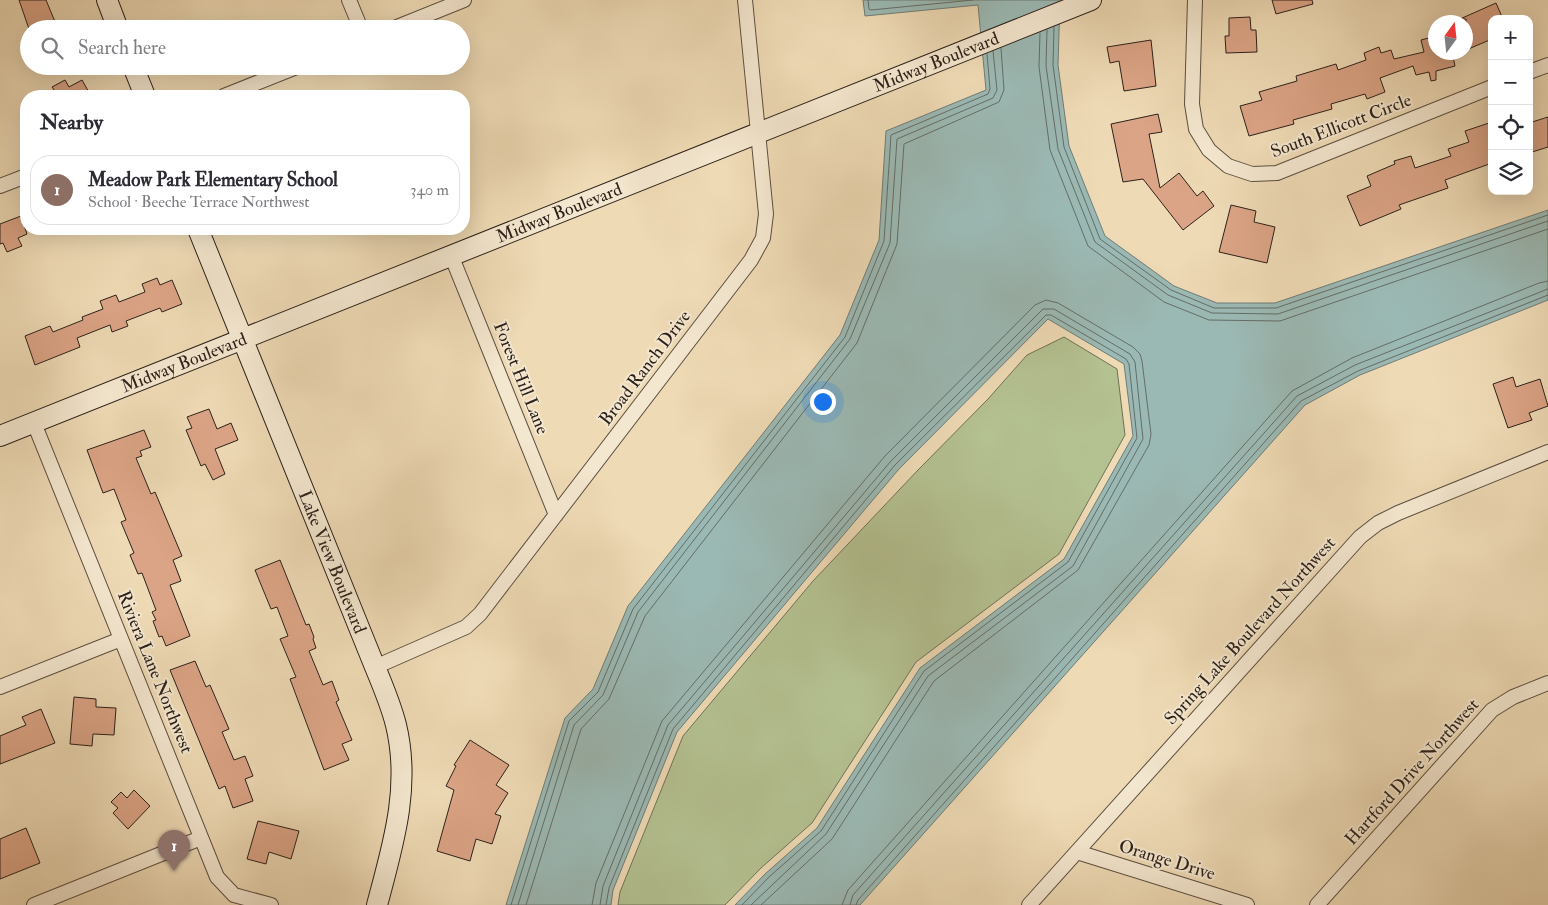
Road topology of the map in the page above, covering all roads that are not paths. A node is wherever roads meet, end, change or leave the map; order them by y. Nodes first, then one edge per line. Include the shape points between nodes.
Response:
1 (106, 0) edge
2 (349, 0) edge
3 (464, 0) edge
4 (745, 0) edge
5 (1091, 0) edge
6 (1195, 0) edge
7 (114, 20) edge
8 (357, 20) edge
9 (414, 20) edge
10 (1548, 65) edge
11 (1533, 71) edge
12 (137, 75) edge
13 (276, 75) edge
14 (1488, 89) edge
15 (143, 90) edge
16 (239, 90) edge
17 (758, 132) junction
18 (20, 178) edge
19 (0, 186) edge
20 (200, 235) edge
21 (451, 255) junction
22 (243, 339) junction
23 (34, 423) junction
24 (0, 436) edge
25 (1548, 452) edge
26 (556, 515) junction
27 (121, 639) junction
28 (375, 667) junction
29 (1548, 683) edge
30 (0, 687) edge
31 (201, 838) junction
32 (1077, 852) junction
33 (34, 905) edge
34 (271, 905) edge
35 (376, 905) edge
36 (1029, 905) edge
37 (1247, 905) edge
38 (1317, 905) edge

1 - 7 street
2 - 8 street
3 - 9 street
4 - 17 street, Broad Ranch Drive
5 - 17 street, Midway Boulevard
6 - 14 street, South Ellicott Circle via 1192,104 1196,129 1209,150 1228,166 1252,174 1277,173
10 - 11 street
12 - 15 street
13 - 16 street
17 - 21 street, Midway Boulevard
17 - 26 street, Broad Ranch Drive via 766,214 763,238 751,260
18 - 19 street
20 - 22 street, Lake View Boulevard
21 - 22 street, Midway Boulevard
21 - 26 street, Forest Hill Lane
22 - 23 street, Midway Boulevard
22 - 28 street, Lake View Boulevard
23 - 24 street, Midway Boulevard
23 - 27 street, Riviera Lane Northwest
25 - 32 street, Spring Lake Boulevard Northwest via 1398,513 1360,537
26 - 28 street, Broad Ranch Drive via 466,628
27 - 30 street
27 - 31 street, Riviera Lane Northwest
28 - 35 street, Lake View Boulevard via 396,724 403,770 400,817
29 - 38 street, Hartford Drive Northwest via 1513,697 1492,710
31 - 33 street
31 - 34 street, Riviera Lane Northwest via 217,877 234,895
32 - 36 street, Spring Lake Boulevard Northwest
32 - 37 street, Orange Drive

